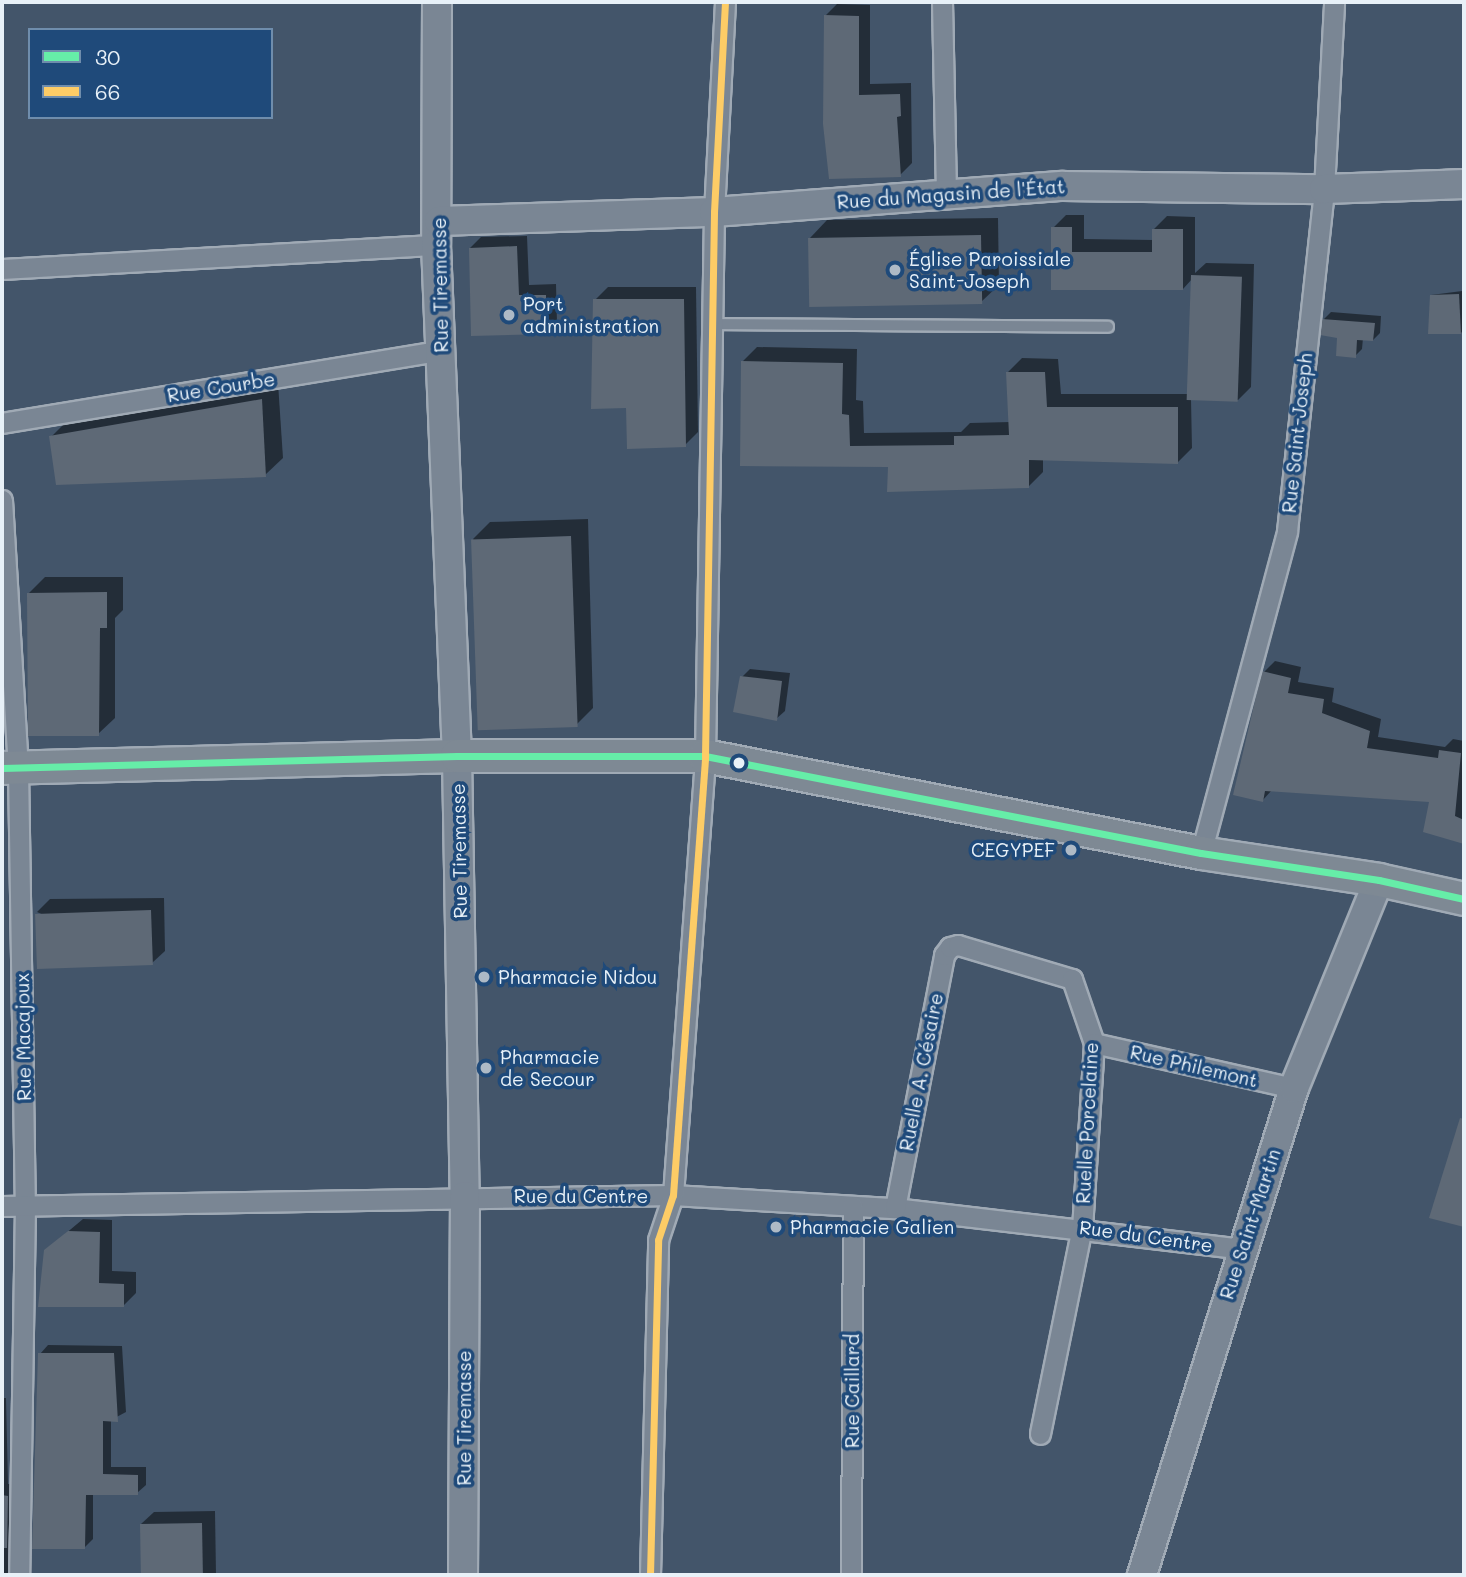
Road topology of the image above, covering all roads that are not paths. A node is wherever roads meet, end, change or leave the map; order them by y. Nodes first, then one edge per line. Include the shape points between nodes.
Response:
1 (437, 2) edge
2 (725, 2) edge
3 (942, 2) edge
4 (1334, 2) edge
5 (1464, 184) edge
6 (1324, 189) junction
7 (946, 194) junction
8 (714, 212) junction
9 (438, 233) junction
10 (2, 269) edge
11 (712, 324) junction
12 (1108, 327) dead end
13 (441, 350) junction
14 (2, 423) edge
15 (2, 500) edge
16 (457, 756) junction
17 (705, 756) junction
18 (10, 768) edge
19 (1201, 853) junction
20 (1380, 880) junction
21 (1464, 899) edge
22 (958, 945) joint
23 (1094, 1043) junction
24 (1294, 1088) junction
25 (673, 1195) junction
26 (465, 1196) junction
27 (25, 1205) junction
28 (2, 1206) edge
29 (853, 1206) junction
30 (895, 1208) junction
31 (1082, 1227) junction
32 (1242, 1249) junction
33 (1040, 1434) dead end
34 (19, 1575) edge
35 (463, 1575) edge
36 (650, 1575) edge
37 (851, 1575) edge
38 (1142, 1575) edge

1 - 9 street, Rue Tiremasse
2 - 8 street
3 - 7 street
4 - 6 street, Rue Saint-Joseph
5 - 6 street, Rue du Magasin de l'État
6 - 7 street, Rue du Magasin de l'État via 1063,186
6 - 19 street, Rue Saint-Joseph via 1287,531
7 - 8 street, Rue du Magasin de l'État
8 - 9 street, Rue du Magasin de l'État
8 - 11 street
9 - 10 street via 204,257
9 - 13 street, Rue Tiremasse
11 - 12 lane
11 - 17 street
13 - 14 street, Rue Courbe
13 - 16 street, Rue Tiremasse
15 - 18 street, Rue Macajoux
16 - 17 main road
16 - 18 main road
16 - 26 street, Rue Tiremasse
17 - 19 main road
17 - 25 street
18 - 27 street, Rue Macajoux
19 - 20 main road
20 - 21 main road
20 - 24 street, Rue Saint-Martin
22 - 23 street, Ruelle Porcelaine via 1072,979
22 - 30 street, Ruelle A. Césaire via 944,955
23 - 24 street, Rue Philemont
23 - 31 street, Ruelle Porcelaine
24 - 32 street, Rue Saint-Martin
25 - 26 street, Rue du Centre
25 - 29 street, Rue du Centre
25 - 36 street via 658,1240
26 - 27 street, Rue du Centre
26 - 35 street, Rue Tiremasse
27 - 28 street, Rue du Centre
27 - 34 street, Rue Macajoux
29 - 30 street, Rue du Centre
29 - 37 street, Rue Caillard
30 - 31 street, Rue du Centre
31 - 32 street, Rue du Centre
31 - 33 street, Ruelle Porcelaine
32 - 38 street, Rue Saint-Martin

